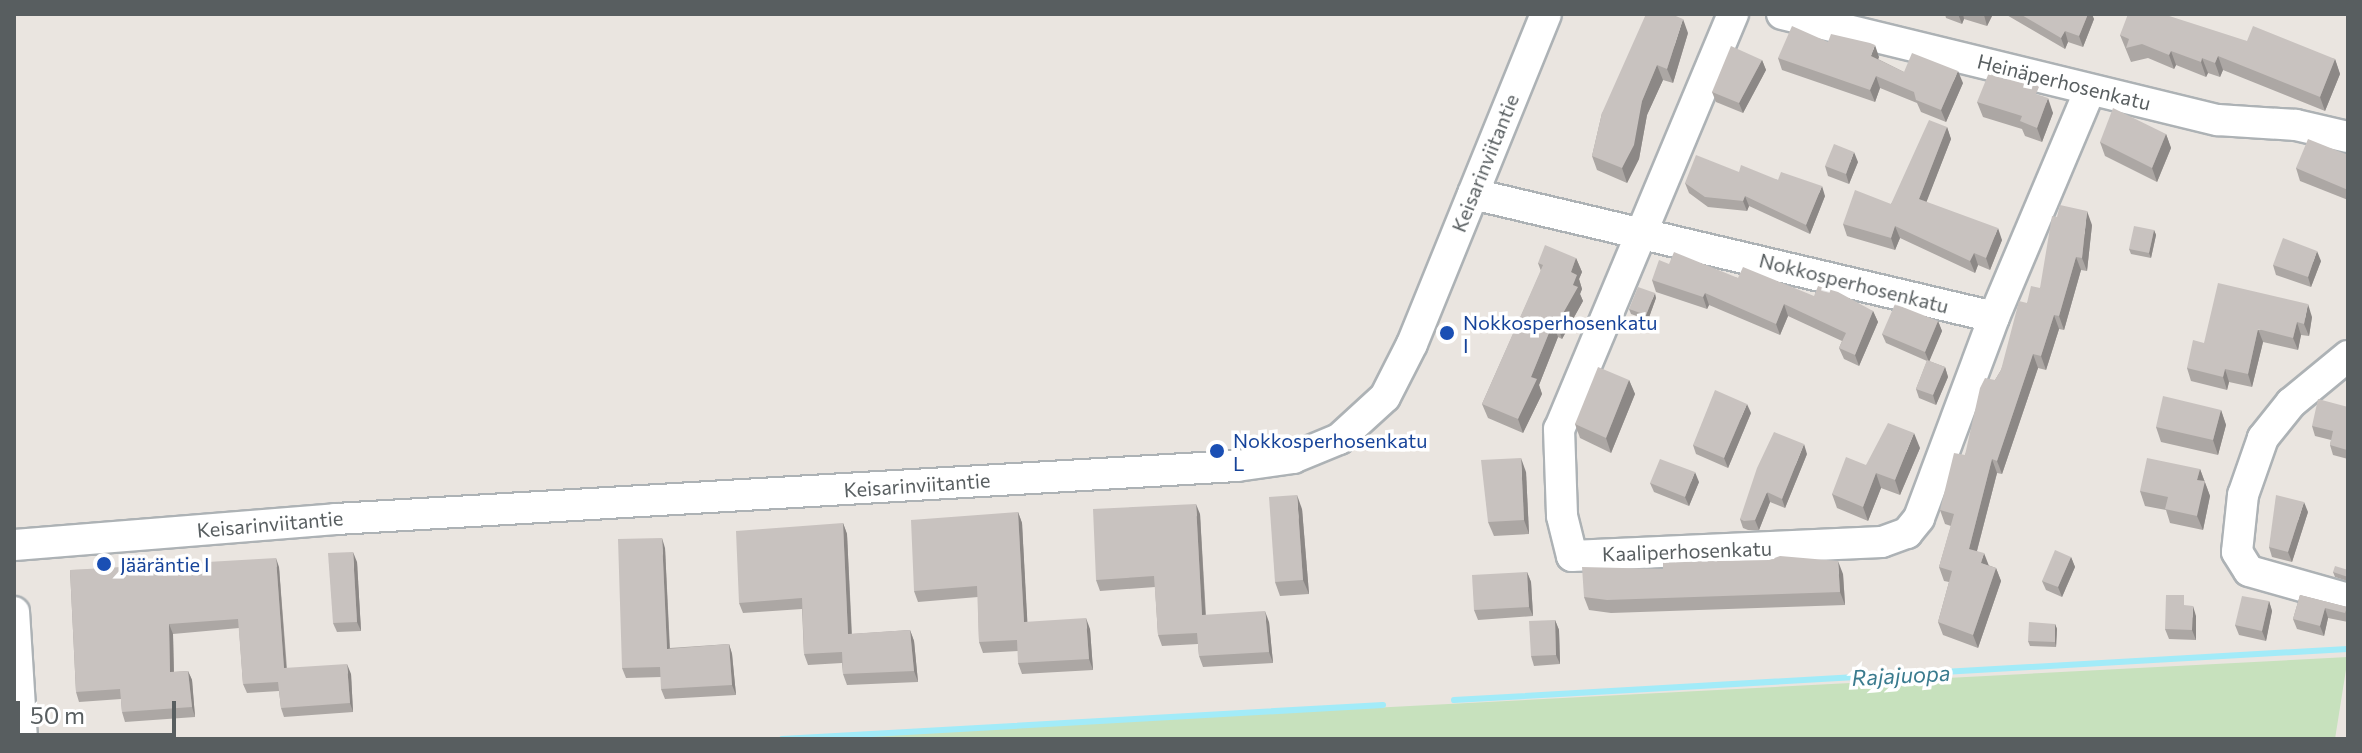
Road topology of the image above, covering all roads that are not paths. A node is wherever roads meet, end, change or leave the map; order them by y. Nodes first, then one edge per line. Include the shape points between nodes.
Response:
1 (1546, 14) edge
2 (1733, 14) edge
3 (1782, 14) edge
4 (2090, 90) junction
5 (2348, 137) edge
6 (1473, 194) junction
7 (1638, 231) junction
8 (1994, 317) junction
9 (2348, 356) edge
10 (14, 545) edge
11 (2348, 599) edge
12 (14, 612) edge
13 (22, 739) edge

1 - 6 street, Keisarinviitantie
2 - 7 street
3 - 4 street, Heinäperhosenkatu
4 - 5 street, Heinäperhosenkatu via 2218,120 2296,125
4 - 8 street
6 - 7 street, Nokkosperhosenkatu
6 - 10 street, Keisarinviitantie via 1385,397 1339,439 1293,458 1237,466 336,519
7 - 8 street, Nokkosperhosenkatu
7 - 8 street, Kaaliperhosenkatu via 1559,429 1562,516 1572,556 1882,542 1907,533 1919,518
9 - 11 street via 2291,403 2263,438 2243,495 2237,552 2249,571
12 - 13 street

